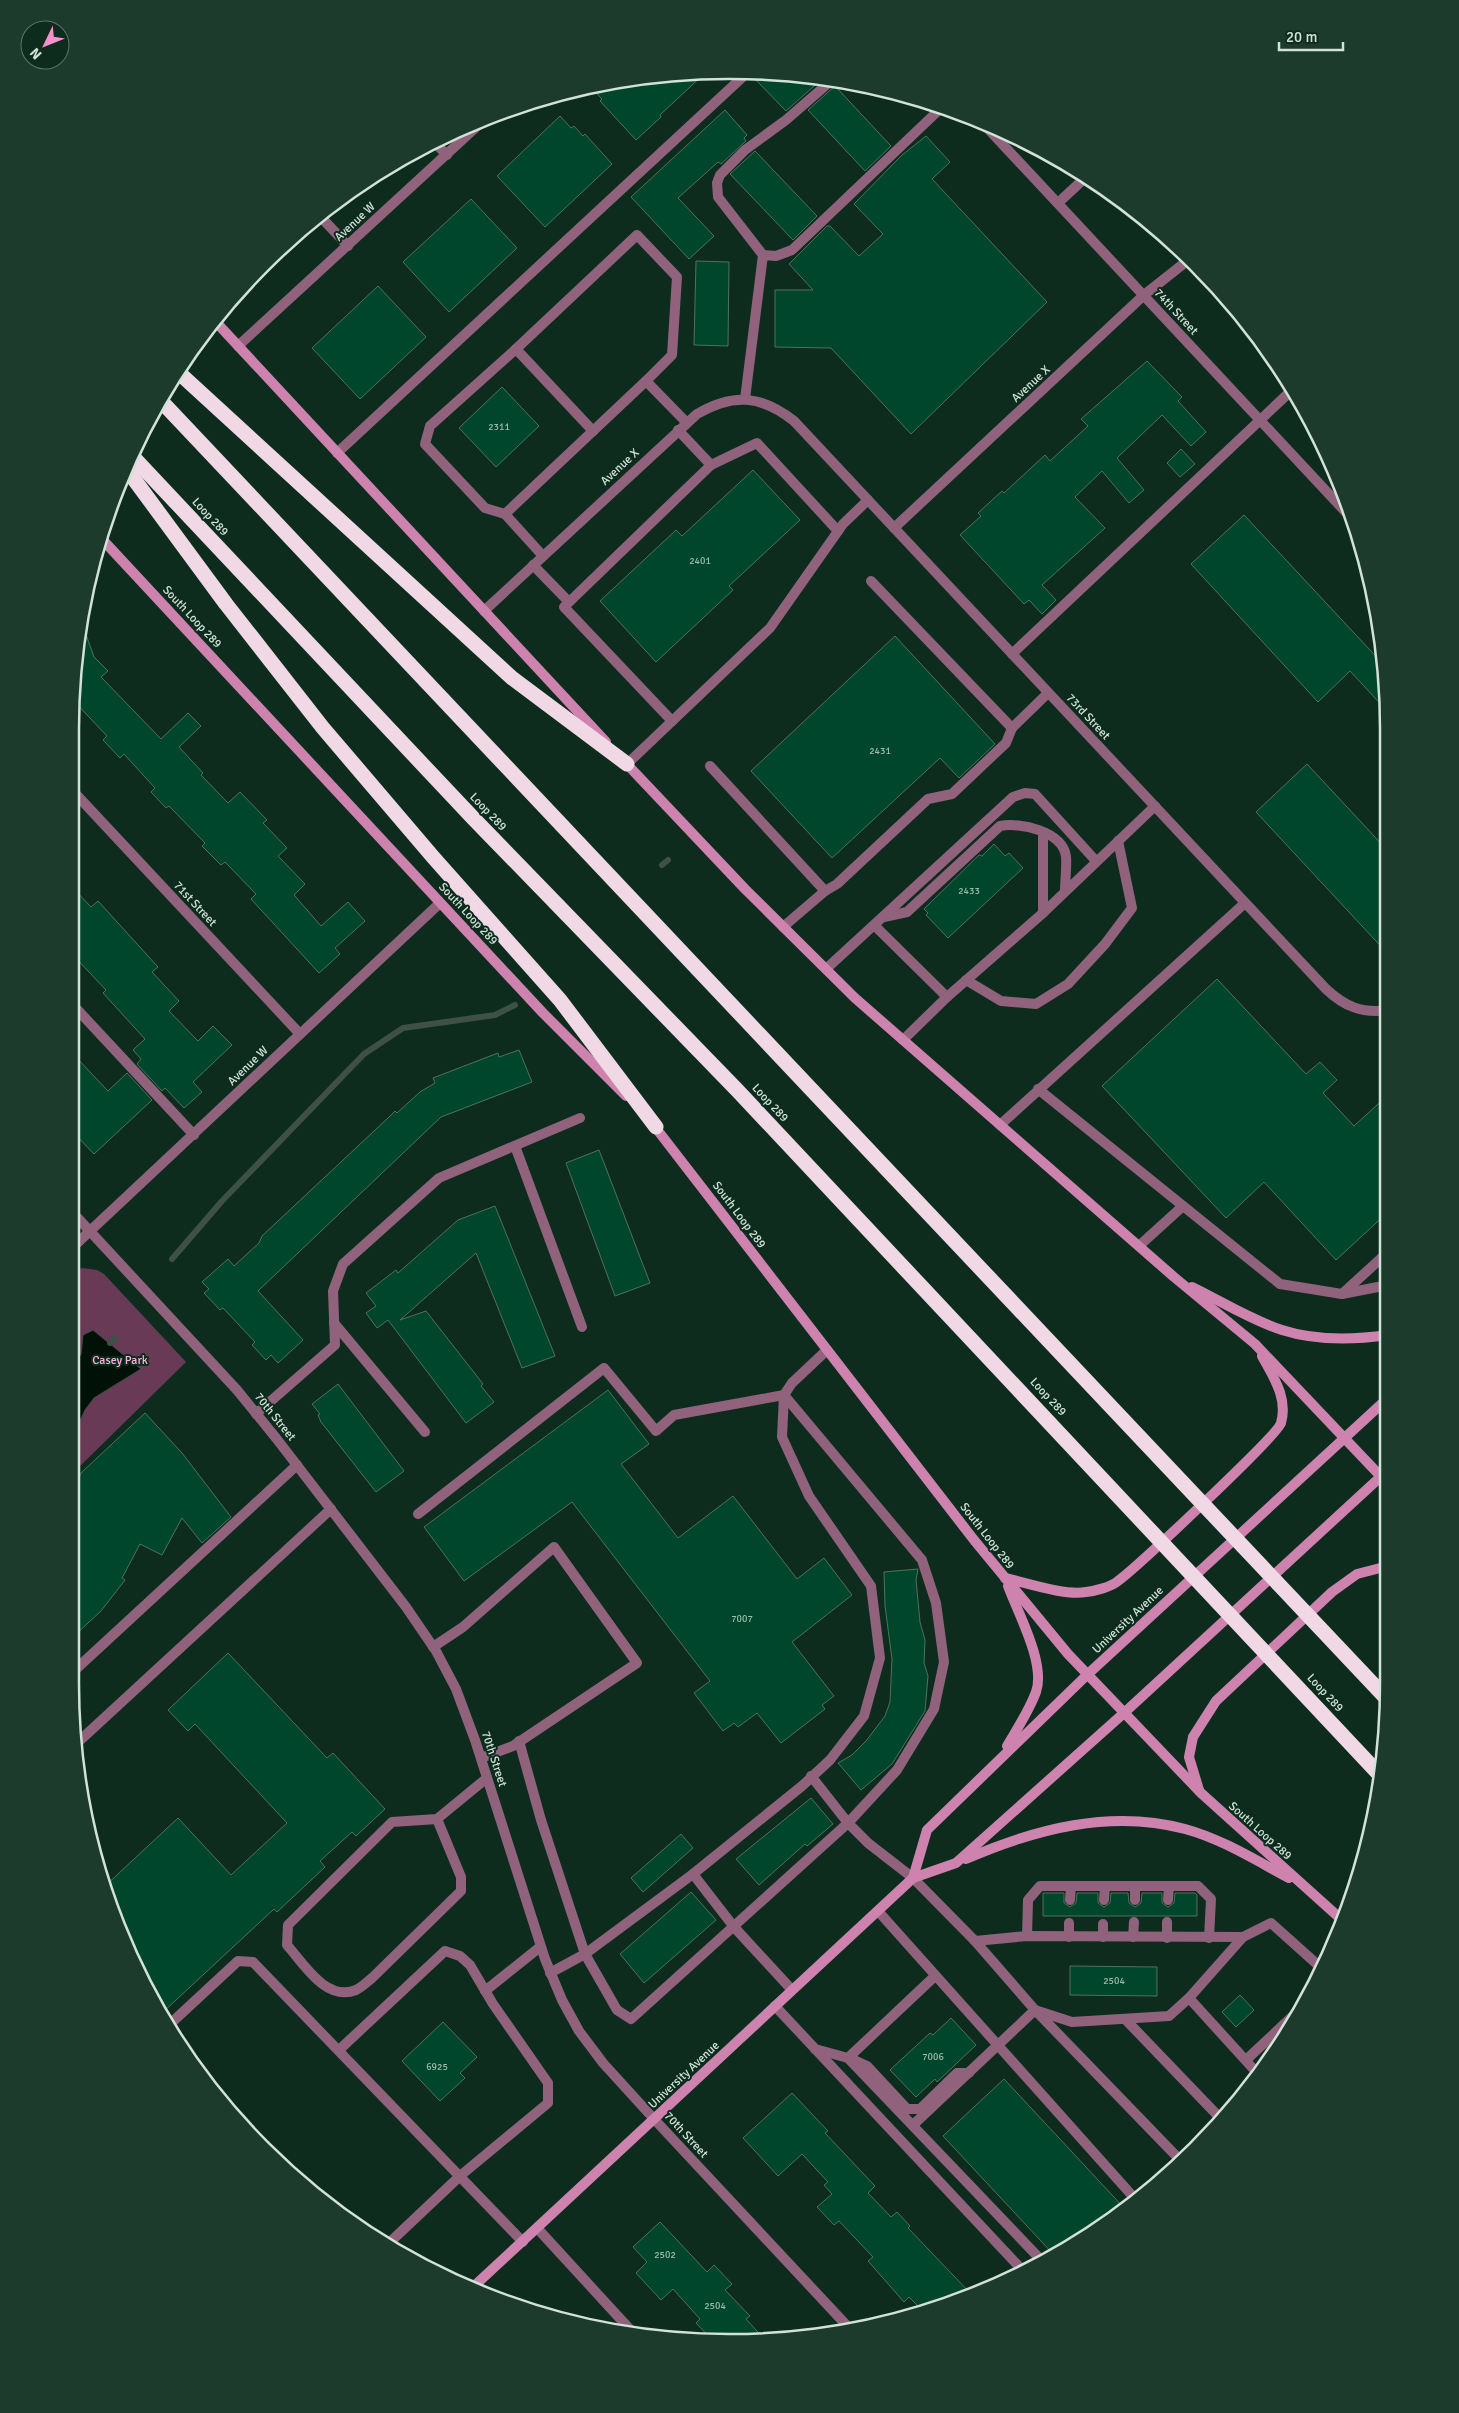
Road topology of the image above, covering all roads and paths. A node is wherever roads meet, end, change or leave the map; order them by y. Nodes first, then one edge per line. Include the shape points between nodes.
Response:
1 (740, 79) edge
2 (825, 86) edge
3 (937, 112) edge
4 (471, 132) edge
5 (994, 135) edge
6 (439, 147) edge
7 (447, 155) junction
8 (1080, 181) edge
9 (1058, 203) junction
10 (324, 220) edge
11 (348, 246) junction
12 (763, 256) junction
13 (1184, 263) edge
14 (1144, 296) junction
15 (219, 325) edge
16 (238, 346) junction
17 (516, 350) junction
18 (183, 376) edge
19 (646, 381) junction
20 (1287, 394) edge
21 (745, 399) junction
22 (165, 405) edge
23 (1260, 420) junction
24 (794, 421) joint
25 (686, 422) junction
26 (678, 430) junction
27 (593, 431) junction
28 (338, 453) junction
29 (137, 461) edge
30 (711, 465) junction
31 (131, 475) edge
32 (868, 500) junction
33 (1341, 507) edge
34 (505, 514) junction
35 (894, 528) junction
36 (838, 531) junction
37 (106, 544) edge
38 (543, 556) junction
39 (533, 565) junction
40 (871, 581) dead end
41 (570, 602) junction
42 (484, 611) junction
43 (1012, 654) junction
44 (1048, 693) junction
45 (672, 721) junction
46 (1012, 728) junction
47 (627, 764) junction
48 (710, 766) dead end
49 (79, 797) edge
50 (1155, 806) junction
51 (1044, 833) junction
52 (1118, 841) junction
53 (1096, 861) junction
54 (825, 890) junction
55 (1065, 891) junction
56 (440, 903) junction
57 (1245, 903) junction
58 (1042, 913) junction
59 (884, 917) junction
60 (875, 926) junction
61 (784, 928) junction
62 (826, 969) junction
63 (966, 980) junction
64 (947, 998) junction
65 (79, 1011) edge
66 (1380, 1011) edge
67 (300, 1034) junction
68 (903, 1040) junction
69 (1038, 1089) junction
70 (580, 1118) dead end
71 (1000, 1125) junction
72 (656, 1127) junction
73 (194, 1135) junction
74 (514, 1146) junction
75 (1183, 1206) junction
76 (79, 1220) edge
77 (90, 1232) junction
78 (79, 1242) edge
79 (1140, 1245) junction
80 (1380, 1259) edge
81 (1174, 1277) junction
82 (1380, 1287) edge
83 (1342, 1294) junction
84 (334, 1323) junction
85 (582, 1326) dead end
86 (1380, 1336) edge
87 (1256, 1344) junction
88 (826, 1350) junction
89 (784, 1395) junction
90 (1380, 1405) edge
91 (256, 1414) junction
92 (425, 1432) dead end
93 (1344, 1437) junction
94 (298, 1465) junction
95 (1380, 1472) edge
96 (1380, 1482) edge
97 (331, 1509) junction
98 (418, 1514) dead end
99 (1380, 1568) edge
100 (1004, 1578) junction
101 (433, 1648) junction
102 (79, 1666) edge
103 (1088, 1674) junction
104 (1380, 1691) edge
105 (1124, 1713) junction
106 (81, 1739) edge
107 (519, 1741) junction
108 (1001, 1757) junction
109 (481, 1758) junction
110 (1375, 1769) edge
111 (811, 1776) junction
112 (487, 1778) junction
113 (1200, 1793) junction
114 (438, 1819) junction
115 (848, 1823) junction
116 (956, 1863) junction
117 (693, 1874) junction
118 (913, 1878) junction
119 (1071, 1886) junction
120 (1104, 1886) junction
121 (1135, 1886) junction
122 (1169, 1886) junction
123 (1304, 1886) junction
124 (1070, 1900) dead end
125 (1104, 1900) dead end
126 (1135, 1900) dead end
127 (1168, 1900) dead end
128 (878, 1911) junction
129 (1337, 1916) edge
130 (1134, 1922) dead end
131 (1167, 1922) dead end
132 (1069, 1923) dead end
133 (1103, 1924) dead end
134 (734, 1927) junction
135 (1027, 1936) junction
136 (1069, 1937) junction
137 (1103, 1937) junction
138 (1133, 1937) junction
139 (1243, 1937) junction
140 (1167, 1938) junction
141 (1209, 1938) junction
142 (975, 1941) junction
143 (540, 1946) junction
144 (585, 1954) junction
145 (1317, 1963) edge
146 (550, 1973) junction
147 (935, 1976) junction
148 (792, 1990) junction
149 (485, 1991) junction
150 (1190, 1998) junction
151 (775, 2006) junction
152 (1035, 2010) junction
153 (1124, 2020) junction
154 (173, 2021) edge
155 (1283, 2025) edge
156 (998, 2046) junction
157 (815, 2049) junction
158 (338, 2050) junction
159 (848, 2058) junction
160 (1246, 2060) junction
161 (1254, 2069) edge
162 (970, 2073) junction
163 (1217, 2115) edge
164 (654, 2120) junction
165 (913, 2125) junction
166 (1177, 2156) edge
167 (460, 2176) junction
168 (1132, 2195) edge
169 (537, 2228) junction
170 (392, 2240) edge
171 (522, 2242) junction
172 (1037, 2257) edge
173 (1019, 2266) edge
174 (477, 2284) edge
175 (845, 2324) edge
176 (627, 2326) edge

1 - 28 street
2 - 12 street via 745,150 720,175 717,183 718,197
3 - 12 street via 792,250 776,256
4 - 7 street, Avenue W
5 - 9 street, 74th Street
6 - 7 street
7 - 11 street, Avenue W
8 - 9 street
9 - 14 street, 74th Street
10 - 11 street
11 - 16 street, Avenue W
12 - 21 street
13 - 14 street, Avenue X
14 - 23 street, 74th Street
14 - 35 street, Avenue X
15 - 16 main road
16 - 28 main road
17 - 19 street via 637,235 677,277 672,355
17 - 27 street
17 - 34 street via 430,426 425,444 485,508
18 - 47 highway via 512,678
19 - 25 street
19 - 27 street
20 - 23 street
21 - 24 street, Avenue X via 770,405
21 - 25 street, Avenue X via 719,403
22 - 104 highway
23 - 33 street, 74th Street
23 - 43 street
24 - 32 street, 73rd Street
25 - 26 street, Avenue X
26 - 30 street
26 - 38 street, Avenue X
27 - 34 street
28 - 42 main road
29 - 110 highway, Loop 289 via 473,818 737,1090
30 - 36 street via 757,443
30 - 41 street
31 - 72 highway via 323,728 560,1000
32 - 35 street, 73rd Street
32 - 36 street
34 - 38 street
35 - 43 street, 73rd Street
36 - 45 street via 770,628
37 - 56 main road, South Loop 289
38 - 39 street, Avenue X
39 - 41 street
39 - 42 street, Avenue X
40 - 46 street
41 - 45 street via 564,606
42 - 47 main road
43 - 44 street, 73rd Street
44 - 46 street
44 - 50 street, 73rd Street
45 - 47 street
46 - 54 street via 1006,742 952,794 928,799 837,884
47 - 61 main road
48 - 54 street
49 - 67 street, 71st Street
50 - 52 street
50 - 57 street, 73rd Street
51 - 55 street via 1063,847 1066,856
51 - 58 street
51 - 59 street via 1025,825 1000,826 907,912
52 - 53 street
52 - 63 street via 1132,908 1105,944 1068,984 1036,1004 1001,1000
53 - 55 street
53 - 59 street via 1035,794 1024,793 1012,797
54 - 61 street
55 - 58 street
56 - 67 street, Avenue W
56 - 72 main road, South Loop 289
57 - 66 street, 73rd Street via 1338,1000 1350,1007
57 - 69 street
58 - 63 street
59 - 60 street
60 - 62 street
60 - 64 street
61 - 62 main road
62 - 68 main road
63 - 64 street
64 - 68 street
65 - 73 street
67 - 73 street, Avenue W
68 - 71 main road
69 - 71 street
69 - 75 street
70 - 74 street
71 - 79 main road
72 - 88 main road, South Loop 289
73 - 77 street, Avenue W
74 - 84 street via 439,1178 342,1264 333,1290
74 - 85 street
75 - 79 street
75 - 83 street via 1280,1284
76 - 77 street, 70th Street
77 - 78 street, Avenue W
77 - 91 street, 70th Street
79 - 81 main road
80 - 83 street
81 - 86 main road via 1282,1330 1319,1338
81 - 87 main road
82 - 83 street
84 - 91 street via 335,1345
84 - 92 street
87 - 93 main road
87 - 100 main road via 1281,1392 1283,1412 1280,1426 1172,1531 1117,1582 1085,1593
88 - 89 street
88 - 100 main road, South Loop 289
89 - 98 street via 674,1414 656,1431 604,1368
89 - 111 street via 782,1437 809,1496 871,1586 880,1658 864,1716 830,1760
89 - 115 street via 922,1560 936,1603 944,1662 934,1709 897,1770
90 - 93 main road, University Avenue
91 - 94 street, 70th Street
93 - 95 main road
93 - 103 main road, University Avenue
94 - 97 street, 70th Street
94 - 102 street
96 - 105 main road, University Avenue
97 - 101 street, 70th Street
97 - 106 street
99 - 113 main road via 1357,1574 1332,1592 1216,1701 1193,1737 1189,1757
100 - 103 main road, South Loop 289
100 - 108 main road via 1038,1670 1036,1691
101 - 107 street via 463,1627 554,1547 637,1663
101 - 109 street, 70th Street via 456,1689
103 - 105 main road, South Loop 289
103 - 108 main road, University Avenue
105 - 113 main road, South Loop 289
105 - 116 main road, University Avenue
107 - 109 street
107 - 144 street
108 - 118 main road, University Avenue via 927,1830
109 - 112 street, 70th Street
111 - 115 street
111 - 117 street
112 - 114 street
112 - 143 street, 70th Street
113 - 123 main road, South Loop 289
114 - 114 street via 392,1822 288,1925 286,1945 328,1989 341,1993 357,1989 372,1978 461,1891 461,1877
115 - 118 street
115 - 134 street
116 - 118 main road, University Avenue
116 - 123 main road via 1004,1842 1049,1830 1095,1822 1144,1820 1186,1829 1232,1848
117 - 134 street
117 - 144 street
118 - 128 main road, University Avenue
118 - 142 street
119 - 120 street
119 - 124 street
119 - 135 street via 1040,1886 1028,1900
120 - 121 street
120 - 125 street
121 - 122 street
121 - 126 street
122 - 127 street
122 - 141 street via 1198,1886 1211,1899
123 - 129 main road, South Loop 289
128 - 147 street
128 - 148 main road, University Avenue
130 - 138 street
131 - 140 street
132 - 136 street
133 - 137 street
134 - 144 street via 631,2019 617,2010
134 - 148 street
135 - 136 street
135 - 142 street
136 - 137 street
137 - 138 street
138 - 140 street
139 - 141 street
139 - 145 street via 1271,1923
139 - 150 street
140 - 141 street
142 - 152 street
143 - 146 street, 70th Street
143 - 149 street
144 - 146 street
146 - 164 street, 70th Street via 579,2031
147 - 156 street
147 - 159 street
148 - 151 main road, University Avenue
149 - 158 street via 470,1965 460,1956 445,1951
149 - 167 street via 548,2083 548,2103
150 - 153 street via 1169,2016
150 - 160 street
151 - 157 street
151 - 164 main road, University Avenue
152 - 153 street via 1072,2022
152 - 156 street
152 - 166 street
153 - 163 street
154 - 158 street via 238,1961 254,1962
155 - 160 street
156 - 162 street
156 - 168 street
157 - 159 street
157 - 173 street
158 - 167 street
159 - 162 street via 867,2066 907,2109 920,2109 957,2073
159 - 165 street
160 - 161 street
162 - 165 street
164 - 169 main road, University Avenue
164 - 175 street, 70th Street
165 - 172 street
167 - 170 street
167 - 171 street
169 - 171 main road, University Avenue
169 - 176 street
171 - 174 main road, University Avenue

